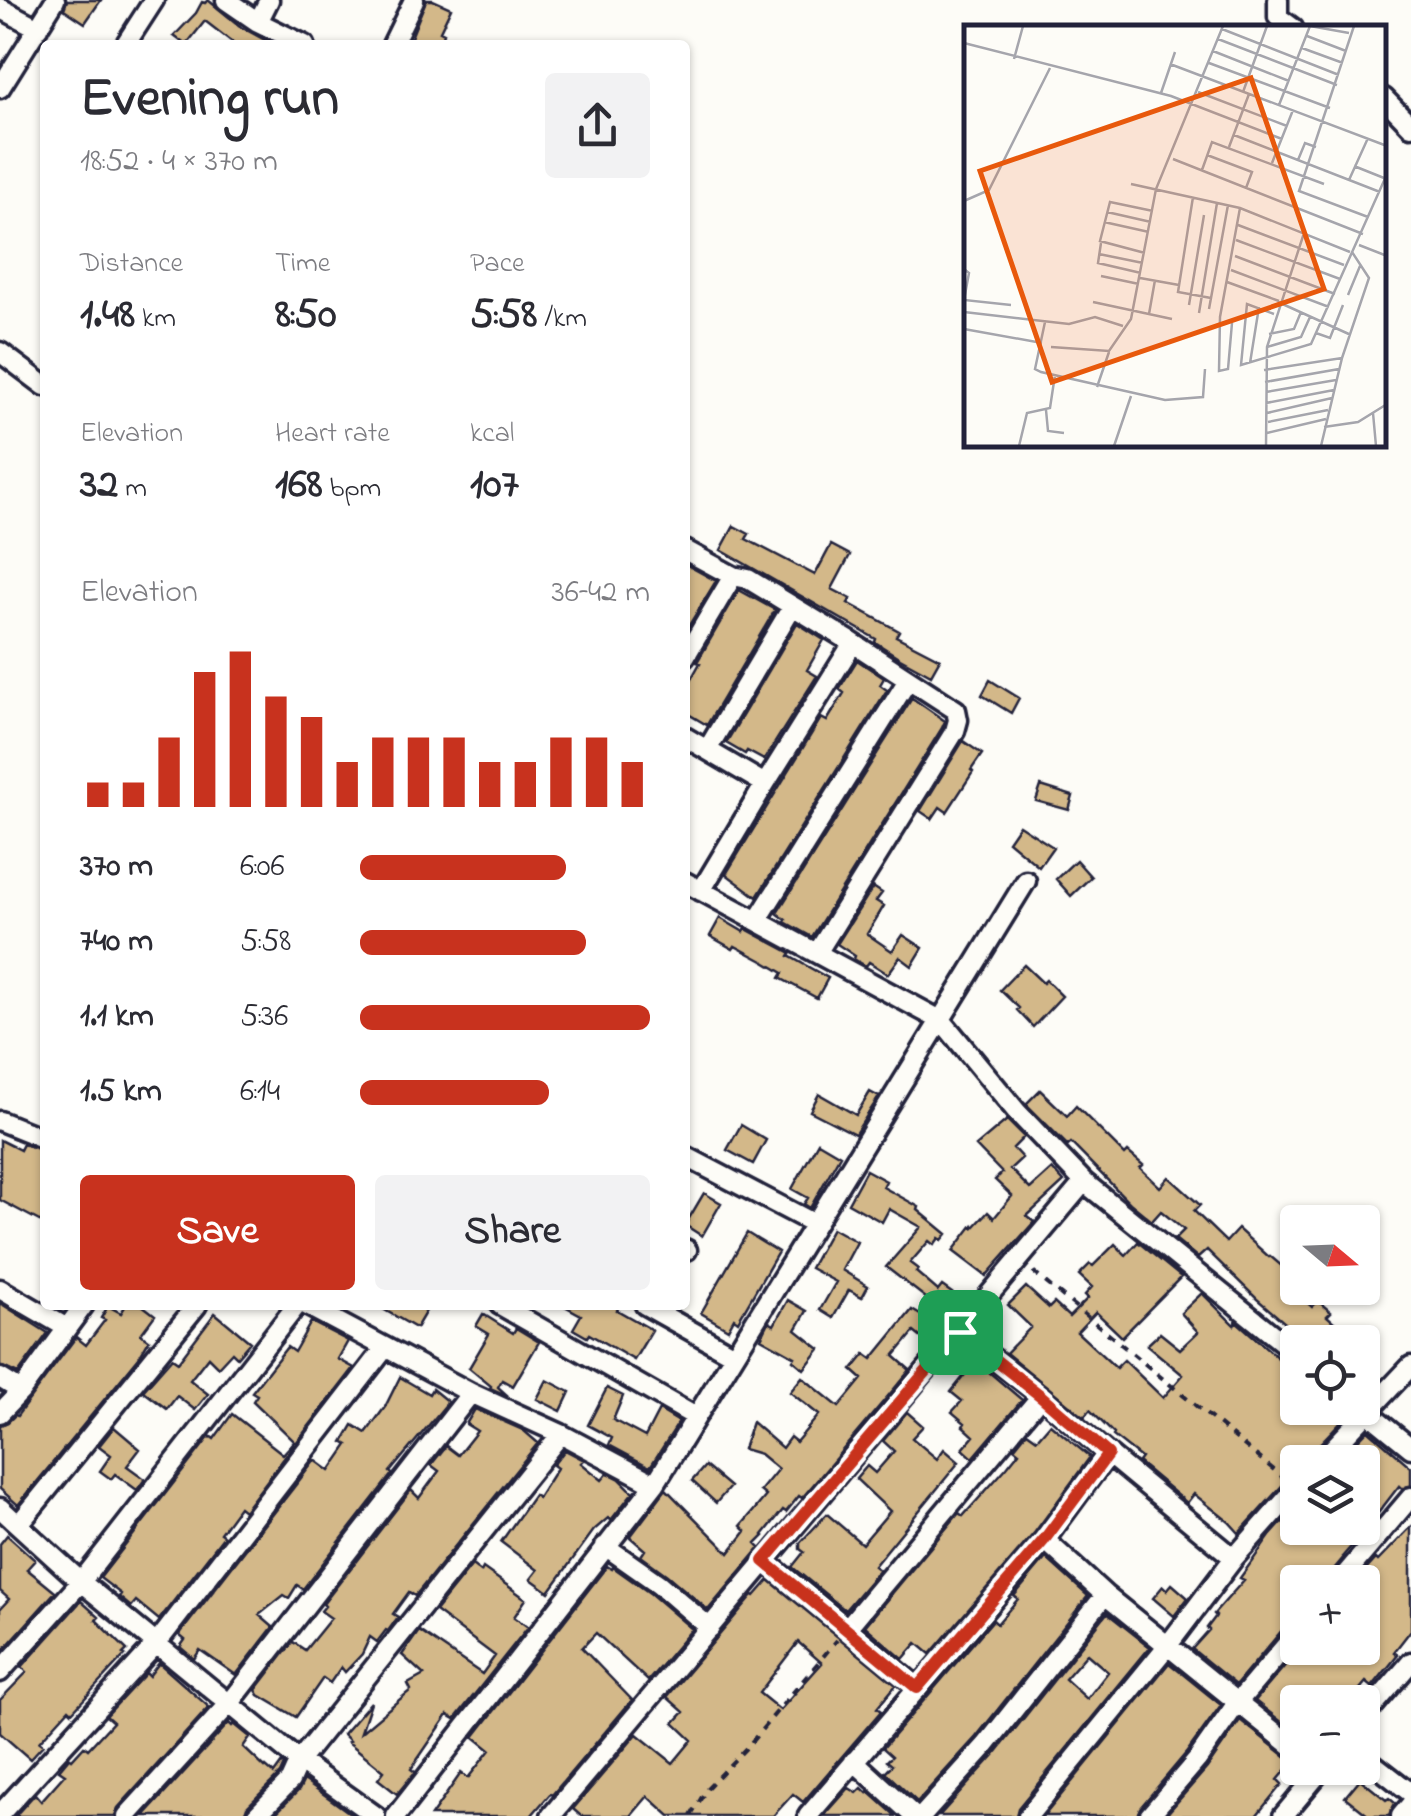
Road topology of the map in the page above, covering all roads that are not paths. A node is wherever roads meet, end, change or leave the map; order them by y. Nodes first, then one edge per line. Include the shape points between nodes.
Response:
1 (55, 0) edge
2 (154, 0) edge
3 (226, 0) edge
4 (269, 0) edge
5 (414, 0) edge
6 (1278, 0) edge
7 (0, 8) edge
8 (258, 22) junction
9 (1288, 25) edge
10 (38, 28) junction
11 (128, 40) edge
12 (295, 40) edge
13 (394, 40) edge
14 (0, 88) edge
15 (1386, 100) edge
16 (1411, 126) edge
17 (0, 352) edge
18 (40, 382) edge
19 (690, 553) edge
20 (734, 576) junction
21 (792, 608) junction
22 (853, 643) junction
23 (690, 649) edge
24 (908, 680) junction
25 (690, 740) edge
26 (707, 750) junction
27 (764, 784) junction
28 (1026, 881) dead end
29 (693, 887) edge
30 (757, 921) junction
31 (817, 953) junction
32 (942, 1021) junction
33 (0, 1121) edge
34 (40, 1137) edge
35 (690, 1159) edge
36 (1084, 1182) junction
37 (815, 1224) junction
38 (0, 1289) edge
39 (80, 1310) edge
40 (193, 1310) edge
41 (294, 1310) edge
42 (315, 1310) edge
43 (509, 1310) edge
44 (654, 1310) edge
45 (67, 1328) junction
46 (960, 1332) junction
47 (1280, 1341) edge
48 (385, 1348) junction
49 (734, 1355) junction
50 (1411, 1366) edge
51 (0, 1378) edge
52 (21, 1391) junction
53 (471, 1394) junction
54 (1041, 1396) junction
55 (1380, 1396) edge
56 (0, 1413) edge
57 (696, 1417) junction
58 (1380, 1422) edge
59 (1352, 1425) edge
60 (561, 1434) junction
61 (1335, 1445) edge
62 (1411, 1448) edge
63 (1108, 1454) junction
64 (655, 1484) junction
65 (1411, 1497) edge
66 (1280, 1506) edge
67 (8, 1520) edge
68 (1044, 1540) junction
69 (606, 1546) junction
70 (1234, 1558) junction
71 (764, 1561) junction
72 (1353, 1565) edge
73 (81, 1582) junction
74 (1106, 1595) junction
75 (710, 1628) junction
76 (847, 1628) junction
77 (157, 1643) junction
78 (1168, 1645) junction
79 (1280, 1652) edge
80 (1411, 1662) edge
81 (0, 1672) edge
82 (917, 1688) junction
83 (1380, 1698) edge
84 (230, 1703) junction
85 (1237, 1703) junction
86 (1280, 1737) edge
87 (299, 1761) junction
88 (854, 1761) junction
89 (1380, 1769) edge
90 (1308, 1785) edge
91 (1411, 1792) edge
92 (1411, 1804) edge
93 (0, 1814) edge
94 (558, 1814) edge
95 (127, 1816) edge
96 (256, 1816) edge
97 (376, 1816) edge
98 (396, 1816) edge
99 (808, 1816) edge
100 (918, 1816) edge
101 (1028, 1816) edge
102 (1149, 1816) edge
103 (1283, 1816) edge
104 (1402, 1816) edge

1 - 10 street
2 - 11 street
3 - 8 street
4 - 8 street
5 - 13 street
6 - 9 street via 1278,18
7 - 10 street
8 - 12 street
10 - 14 street
15 - 16 street
17 - 18 street
19 - 20 street
20 - 21 street
20 - 23 street
21 - 22 street
21 - 26 street
22 - 24 street
22 - 27 street
24 - 30 street
24 - 31 street via 956,710 955,730
25 - 26 street
26 - 27 street
27 - 29 street
28 - 32 street
29 - 30 street
30 - 31 street
31 - 32 street
32 - 36 street
32 - 37 street
33 - 34 street
35 - 37 street
36 - 46 street
36 - 47 street
37 - 49 street
38 - 45 street
39 - 45 street
40 - 67 street
41 - 73 street
42 - 48 street
43 - 57 street
44 - 49 street
45 - 52 street
46 - 54 street
46 - 71 street
48 - 53 street
48 - 77 street
49 - 57 street
50 - 55 street
51 - 52 street
52 - 56 street
53 - 60 street
53 - 84 street
54 - 63 street
54 - 76 street
57 - 64 street
58 - 62 street
59 - 61 street
60 - 64 street
60 - 87 street
63 - 68 street
63 - 70 street
64 - 69 street
65 - 72 street
66 - 70 street
67 - 73 street
68 - 74 street
68 - 82 street
69 - 75 street
69 - 98 street
70 - 78 street
71 - 75 street
71 - 76 street
73 - 77 street
73 - 81 street
74 - 78 street
74 - 100 street via 986,1745
75 - 94 street
76 - 82 street
77 - 84 street
77 - 93 street
78 - 85 street
78 - 101 street
79 - 85 street
80 - 83 street
82 - 88 street
84 - 87 street
84 - 95 street
85 - 86 street
85 - 102 street
87 - 96 street
87 - 97 street
88 - 99 street
88 - 100 street
89 - 91 street
90 - 103 street
92 - 104 street

